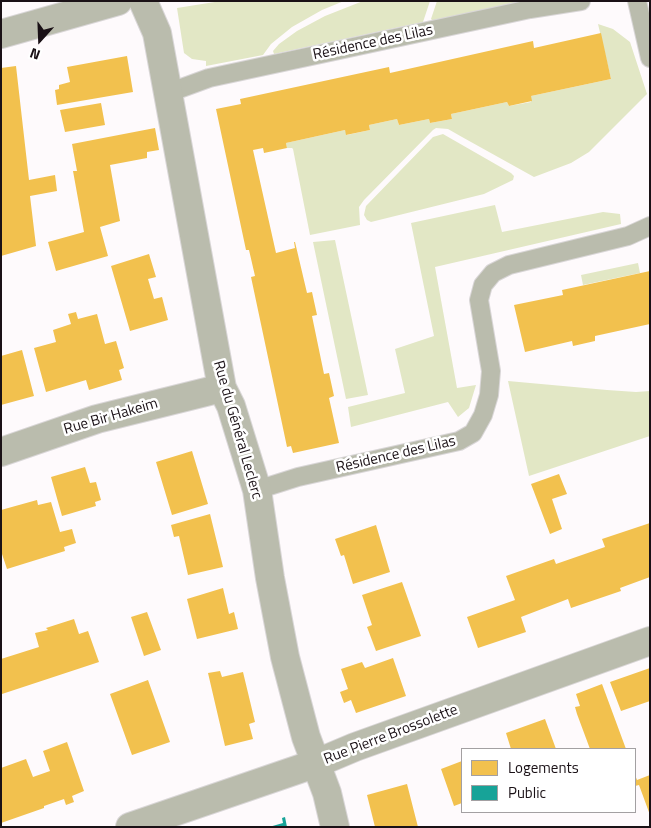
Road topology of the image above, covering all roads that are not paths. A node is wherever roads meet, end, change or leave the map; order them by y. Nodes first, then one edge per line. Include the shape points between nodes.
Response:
1 (118, 1) edge
2 (144, 1) edge
3 (581, 1) edge
4 (637, 1) edge
5 (1, 34) edge
6 (650, 58) edge
7 (168, 94) junction
8 (650, 226) edge
9 (222, 388) junction
10 (1, 452) edge
11 (257, 490) junction
12 (650, 641) edge
13 (317, 763) junction
14 (130, 827) edge
15 (335, 827) edge

1 - 5 street
2 - 7 street, Rue du Général Leclerc via 157,33
3 - 7 lane, Résidence des Lilas via 530,9 209,78
4 - 6 lane
7 - 9 street, Rue du Général Leclerc
8 - 11 lane, Résidence des Lilas via 628,236 509,265 493,273 483,285 478,300 491,371 483,415 473,433 459,441 298,477
9 - 10 street, Rue Bir Hakeim via 98,419
9 - 11 street, Rue du Général Leclerc via 231,406
11 - 13 street, Rue du Général Leclerc via 285,657 306,737
12 - 13 street, Rue Pierre Brossolette
13 - 14 street, Rue Pierre Brossolette
13 - 15 street, Rue du Général Leclerc

